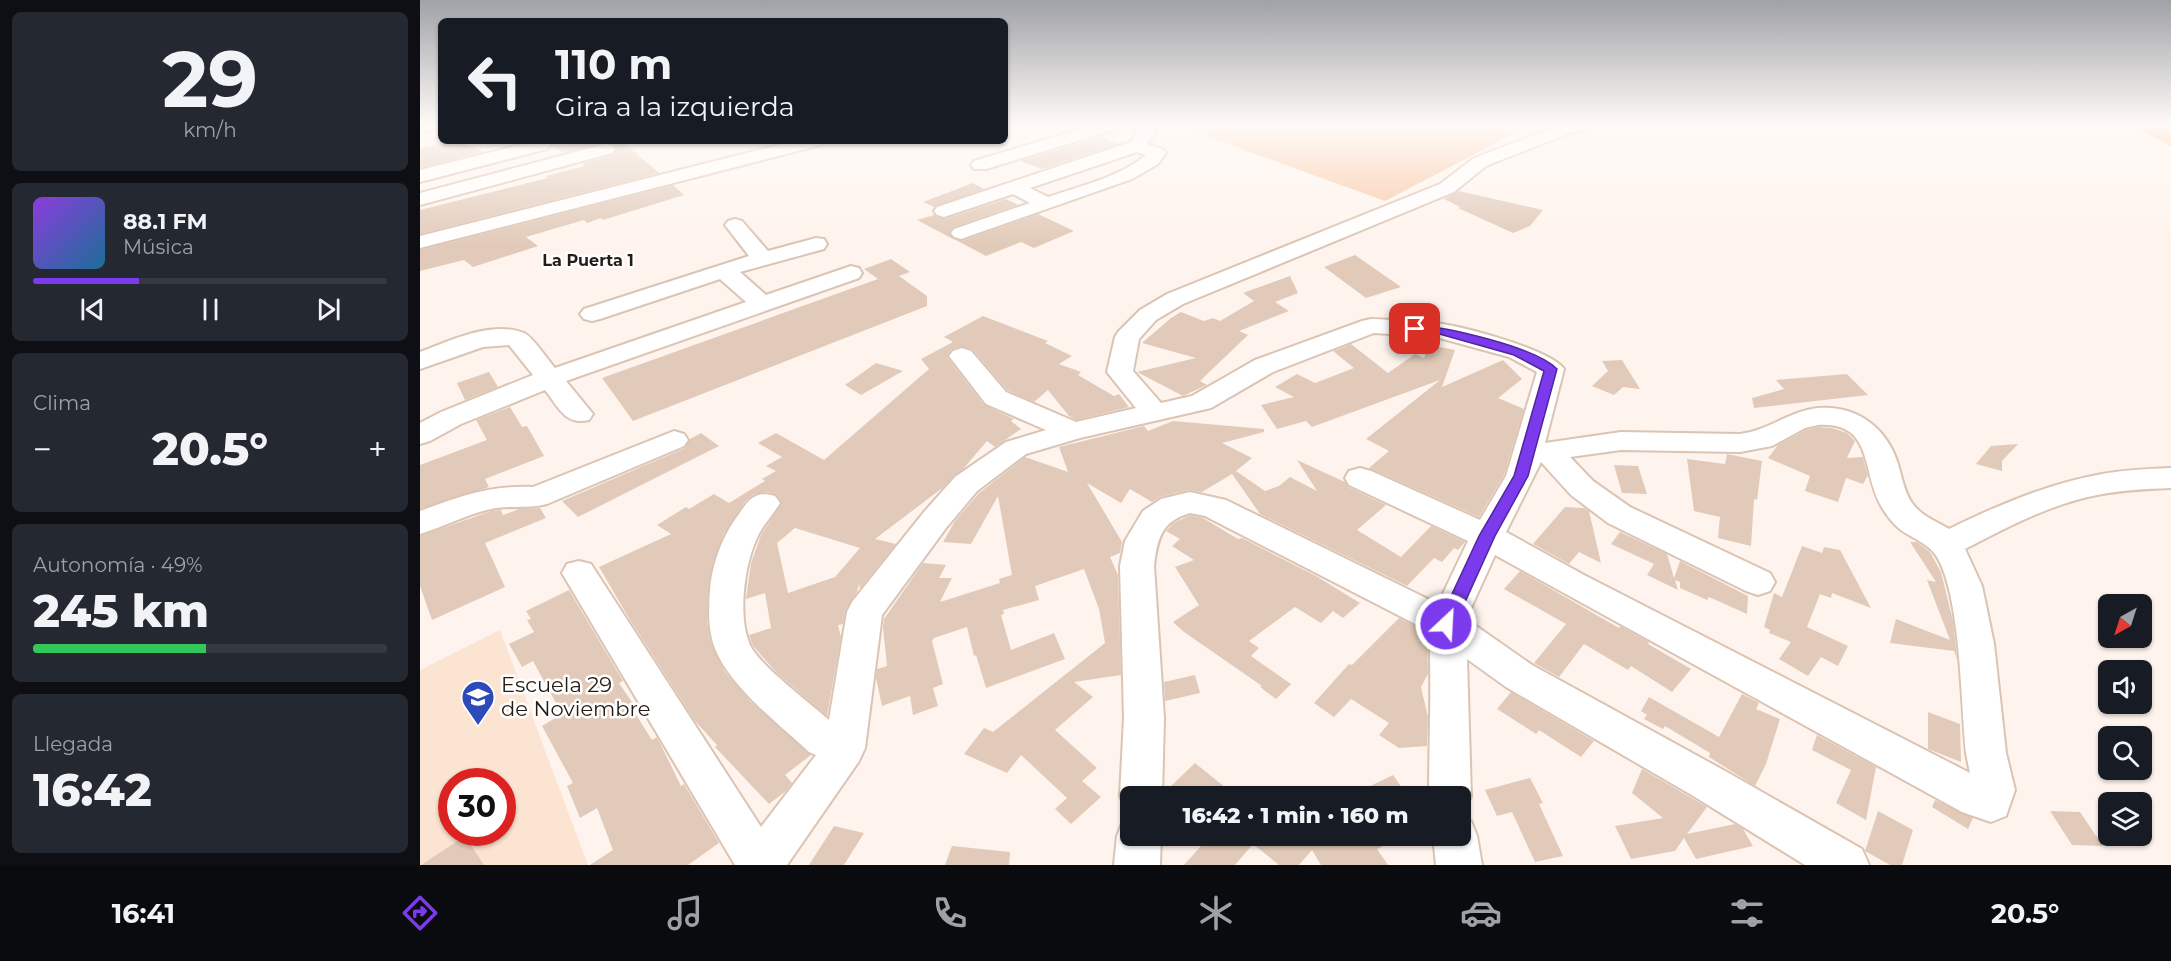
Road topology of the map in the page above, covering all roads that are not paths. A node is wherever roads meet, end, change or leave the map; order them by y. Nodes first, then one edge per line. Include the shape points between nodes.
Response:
1 (465, 164) edge
2 (549, 164) edge
3 (724, 164) edge
4 (1082, 164) edge
5 (1148, 164) edge
6 (1476, 164) edge
7 (420, 176) edge
8 (1014, 187) junction
9 (420, 199) edge
10 (1047, 204) junction
11 (945, 211) dead end
12 (735, 225) dead end
13 (961, 233) dead end
14 (420, 242) edge
15 (816, 244) dead end
16 (763, 259) junction
17 (724, 270) junction
18 (851, 273) dead end
19 (762, 304) junction
20 (592, 314) dead end
21 (962, 356) dead end
22 (420, 361) edge
23 (550, 378) junction
24 (1155, 413) junction
25 (579, 414) dead end
26 (1072, 431) junction
27 (420, 435) edge
28 (674, 440) dead end
29 (1538, 454) junction
30 (1360, 478) dead end
31 (2171, 478) edge
32 (764, 503) dead end
33 (420, 523) edge
34 (1487, 536) junction
35 (1946, 545) junction
36 (579, 573) dead end
37 (1758, 582) dead end
38 (1446, 624) junction
39 (845, 748) junction
40 (1141, 786) edge
41 (1450, 786) edge
42 (1138, 846) edge
43 (1456, 846) edge
44 (760, 865) edge
45 (1137, 865) edge
46 (1459, 865) edge
47 (1846, 865) edge

1 - 7 street
2 - 9 street
3 - 14 street
4 - 8 street
5 - 10 street
6 - 24 street via 1447,188 1175,298 1148,315 1127,337 1120,372
8 - 10 street
8 - 11 street
10 - 13 street
12 - 16 street
15 - 16 street
16 - 17 street
17 - 19 street
17 - 20 street
18 - 19 street
19 - 23 street
21 - 26 street via 996,398
22 - 23 street via 505,336 517,339
23 - 25 street
23 - 27 street via 451,418
24 - 26 street
24 - 29 street via 1201,402 1264,366 1371,326 1437,330 1518,352 1551,369
26 - 39 street via 1016,448 966,484 866,612
28 - 33 street via 536,497 485,499
29 - 34 street
29 - 35 street via 1619,441 1740,444 1766,439 1791,423 1816,417 1845,419 1870,432 1902,514
29 - 37 street via 1619,515
30 - 34 street
31 - 35 street via 2119,481 2071,491
32 - 39 street via 741,536 728,577 726,610 730,639 747,670 823,740
34 - 35 street via 1925,771 1991,802 1995,794 1986,754 1973,629 1959,569
34 - 38 street
36 - 44 street
38 - 40 street via 1215,508 1190,502 1172,507 1154,519 1140,541 1137,566 1144,718
38 - 41 street
38 - 47 street via 1519,676
39 - 44 street
42 - 45 street
43 - 46 street

